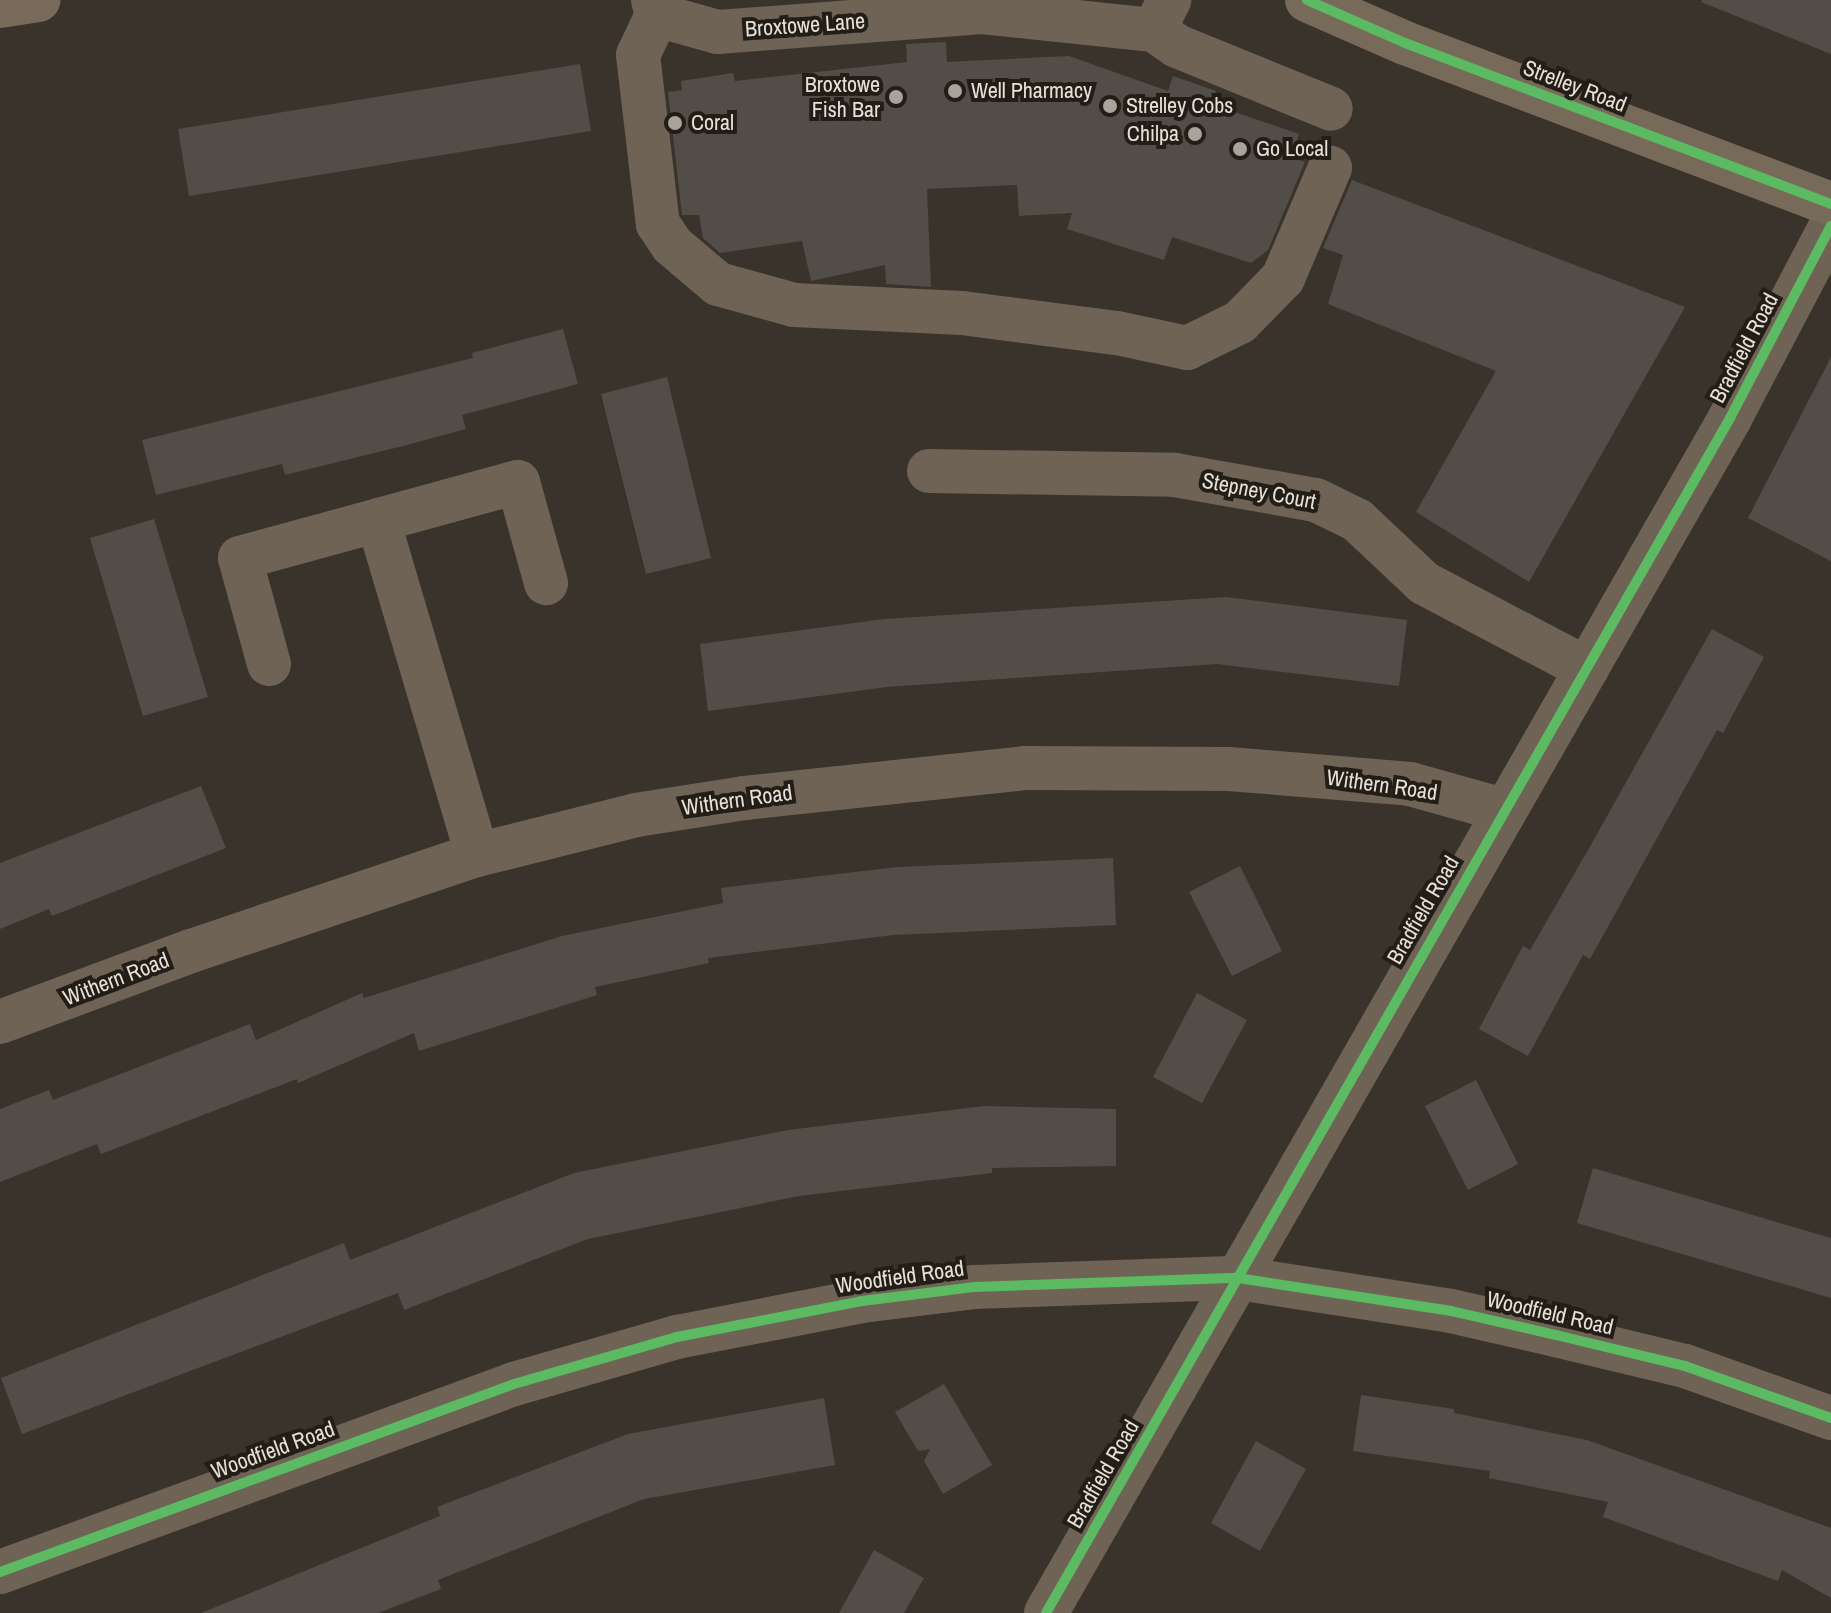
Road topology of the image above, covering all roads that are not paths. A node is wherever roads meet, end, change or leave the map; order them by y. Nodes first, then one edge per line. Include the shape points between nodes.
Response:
1 (39, 0) edge
2 (1307, 0) edge
3 (0, 6) edge
4 (655, 8) edge
5 (1162, 15) edge
6 (1331, 109) dead end
7 (1330, 168) dead end
8 (1831, 204) edge
9 (1831, 226) edge
10 (929, 471) dead end
11 (378, 520) junction
12 (546, 583) dead end
13 (269, 664) dead end
14 (1587, 669) junction
15 (1503, 810) junction
16 (477, 855) junction
17 (0, 1022) edge
18 (1238, 1278) junction
19 (1831, 1418) edge
20 (0, 1572) edge
21 (1046, 1613) edge

1 - 3 main road
2 - 8 main road, Strelley Road via 1405,43
4 - 5 street, Broxtowe Lane via 718,32 982,12 1065,24
4 - 7 street via 638,55 658,224 672,245 718,284 794,305 962,313 1187,348 1240,322 1283,278
5 - 6 street via 1177,46
9 - 14 street, Bradfield Road via 1730,418
10 - 14 street, Stepney Court via 1175,475 1316,500 1357,520 1424,583
11 - 12 street via 518,482
11 - 13 street via 240,558
11 - 16 street
14 - 15 street, Bradfield Road
15 - 16 street, Withern Road via 1410,784 1322,776 1229,769 1024,768 881,780 636,815
15 - 18 street, Bradfield Road
16 - 17 street, Withern Road
18 - 19 street, Woodfield Road via 1451,1311 1541,1331 1685,1366
18 - 20 street, Woodfield Road via 975,1287 862,1301 677,1337 514,1384
18 - 21 street, Bradfield Road

